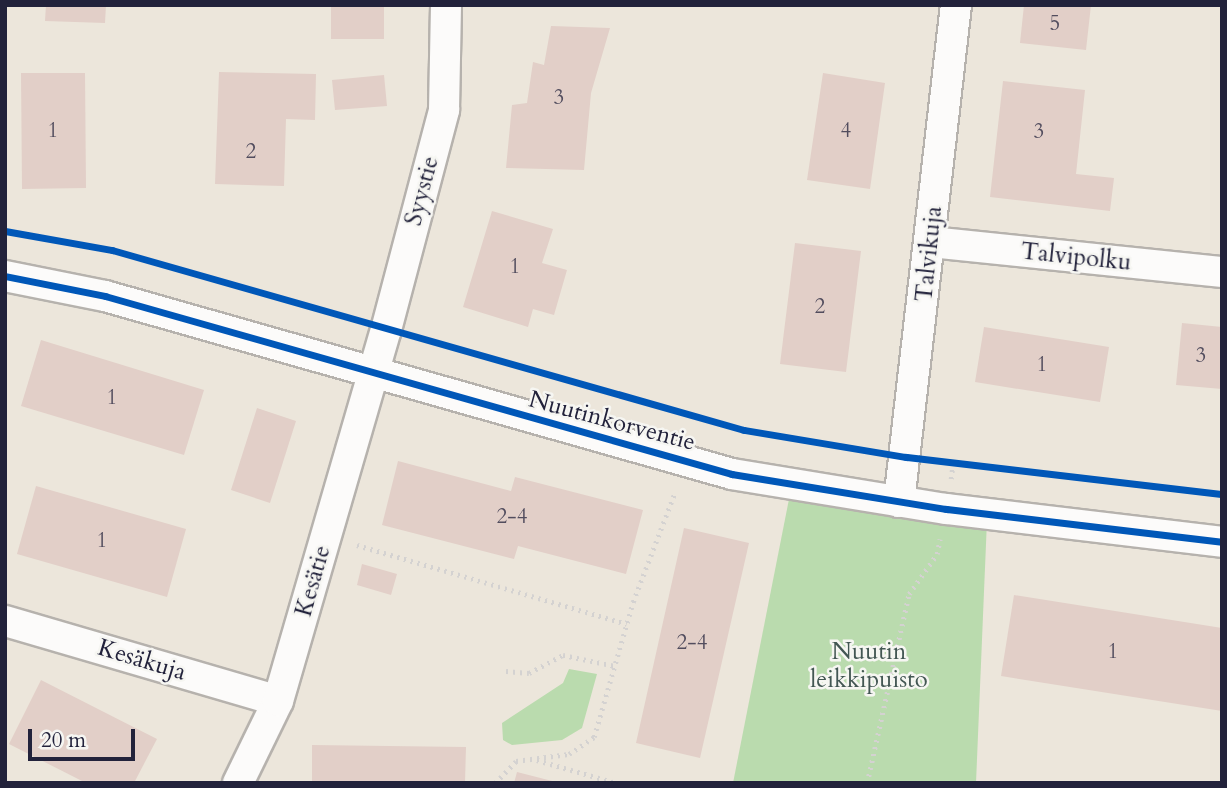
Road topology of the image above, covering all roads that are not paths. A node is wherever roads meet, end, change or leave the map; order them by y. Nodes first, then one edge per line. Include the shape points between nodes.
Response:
1 (446, 5) edge
2 (956, 5) edge
3 (931, 242) junction
4 (1222, 272) edge
5 (5, 276) edge
6 (374, 373) junction
7 (899, 502) junction
8 (1222, 542) edge
9 (5, 621) edge
10 (278, 701) junction
11 (238, 783) edge

1 - 6 street, Syystie via 444,110
2 - 3 street, Talvikuja
3 - 4 street, Talvipolku
3 - 7 street, Talvikuja
5 - 6 street, Nuutinkorventie via 105,296
6 - 7 street, Nuutinkorventie via 732,474
6 - 10 street, Kesätie
7 - 8 street, Nuutinkorventie
9 - 10 street, Kesäkuja
10 - 11 street, Kesätie

